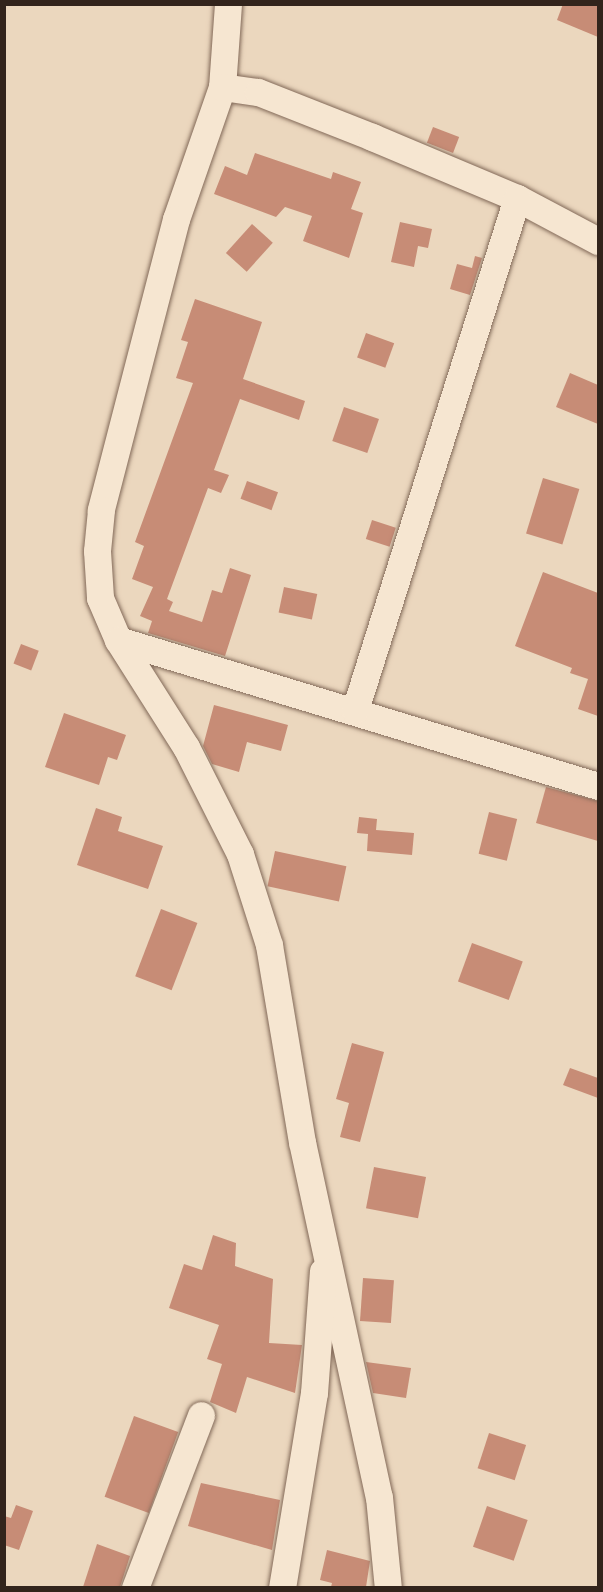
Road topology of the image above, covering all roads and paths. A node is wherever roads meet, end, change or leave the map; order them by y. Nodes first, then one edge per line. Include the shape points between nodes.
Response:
1 (228, 4) edge
2 (222, 87) junction
3 (517, 198) junction
4 (598, 241) edge
5 (118, 640) junction
6 (355, 710) junction
7 (598, 786) edge
8 (327, 1256) junction
9 (201, 1415) dead end
10 (135, 1587) edge
11 (282, 1587) edge
12 (388, 1587) edge

1 - 2 street
2 - 3 street via 258,92
2 - 5 street via 176,219 102,510 97,551 100,598
3 - 4 street
3 - 6 street
5 - 6 street
5 - 8 street via 186,747 240,854 269,945 302,1142
6 - 7 street
8 - 11 street via 320,1282 314,1393
8 - 12 street via 378,1497
9 - 10 street

